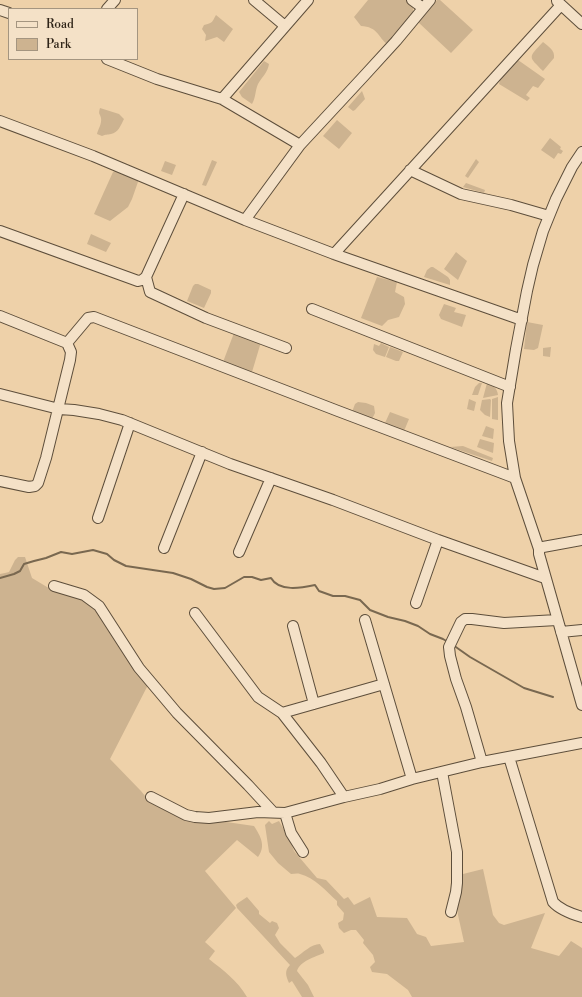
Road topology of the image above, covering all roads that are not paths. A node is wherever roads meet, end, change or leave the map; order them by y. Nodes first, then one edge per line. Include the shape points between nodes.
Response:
1 (115, 0) edge
2 (254, 0) edge
3 (308, 0) edge
4 (412, 0) edge
5 (430, 0) edge
6 (558, 2) edge
7 (108, 8) edge
8 (423, 8) junction
9 (582, 24) edge
10 (286, 26) junction
11 (110, 60) edge
12 (222, 99) junction
13 (0, 121) edge
14 (300, 145) junction
15 (582, 152) edge
16 (410, 170) junction
17 (184, 194) junction
18 (549, 216) junction
19 (245, 220) junction
20 (0, 231) edge
21 (334, 254) junction
22 (146, 277) junction
23 (312, 309) dead end
24 (0, 316) edge
25 (522, 320) junction
26 (67, 343) junction
27 (286, 348) dead end
28 (510, 387) junction
29 (0, 394) edge
30 (58, 409) junction
31 (130, 423) junction
32 (202, 452) junction
33 (271, 478) junction
34 (515, 478) junction
35 (0, 481) edge
36 (98, 518) dead end
37 (438, 540) junction
38 (582, 540) edge
39 (164, 548) dead end
40 (539, 549) junction
41 (239, 552) dead end
42 (545, 578) junction
43 (54, 586) dead end
44 (416, 603) dead end
45 (195, 613) dead end
46 (365, 620) dead end
47 (557, 620) junction
48 (293, 626) dead end
49 (582, 630) edge
50 (561, 632) junction
51 (384, 684) junction
52 (314, 704) junction
53 (582, 705) edge
54 (282, 713) junction
55 (582, 742) edge
56 (509, 757) junction
57 (482, 762) junction
58 (442, 772) junction
59 (412, 779) junction
60 (151, 797) dead end
61 (344, 797) junction
62 (273, 812) junction
63 (285, 814) junction
64 (303, 852) dead end
65 (451, 912) dead end
66 (582, 917) edge

1 - 7 street
2 - 10 street
3 - 10 street
4 - 8 street
5 - 8 street
6 - 9 street
6 - 16 street
8 - 14 street
10 - 12 street
11 - 12 street via 157,79
12 - 14 street
13 - 17 street
14 - 19 street
15 - 18 street via 559,192
16 - 18 street via 461,194
16 - 21 street
17 - 19 street
17 - 22 street
18 - 25 street via 533,266
19 - 21 street
20 - 22 street via 138,281
21 - 25 street
22 - 27 street via 150,292 206,318
23 - 28 street
24 - 26 street
25 - 28 street
26 - 30 street via 71,352 70,360
26 - 34 street via 88,318 94,317
28 - 34 street via 507,404 509,441
29 - 30 street
30 - 31 street via 99,414
30 - 35 street via 38,483 29,487
31 - 32 street
31 - 36 street
32 - 33 street
32 - 39 street
33 - 37 street
33 - 41 street
34 - 40 street
37 - 42 street
37 - 44 street
38 - 40 street
40 - 42 street
42 - 47 street
43 - 62 street via 84,595 99,606 139,668 177,714
45 - 54 street via 258,697
46 - 51 street
47 - 50 street
47 - 57 street via 504,623 465,619 461,622 450,644 450,656
48 - 52 street
49 - 50 street
50 - 53 street
51 - 52 street
51 - 59 street
52 - 54 street
54 - 61 street via 322,763
55 - 56 street
56 - 57 street
56 - 66 street via 552,902 565,911
57 - 58 street
58 - 59 street
58 - 65 street via 457,852 457,888
59 - 61 street
60 - 62 street via 195,817
61 - 63 street
62 - 63 street
63 - 64 street via 291,833

